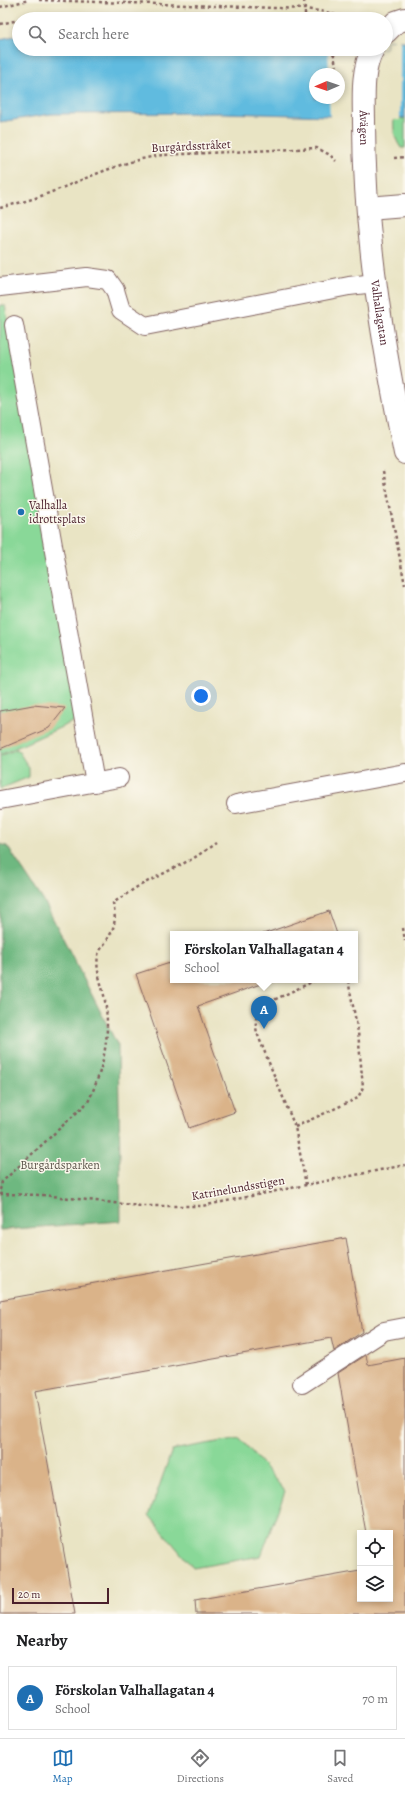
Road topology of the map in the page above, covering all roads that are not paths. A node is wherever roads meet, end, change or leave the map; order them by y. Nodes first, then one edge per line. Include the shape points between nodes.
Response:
1 (405, 19) edge
2 (393, 25) edge
3 (371, 56) edge
4 (405, 205) edge
5 (368, 208) junction
6 (375, 283) junction
7 (0, 287) edge
8 (14, 325) dead end
9 (405, 453) edge
10 (405, 773) edge
11 (119, 778) dead end
12 (95, 783) junction
13 (0, 800) edge
14 (236, 804) dead end
15 (405, 1327) edge
16 (302, 1384) dead end

1 - 2 street
3 - 5 street, Åvägen via 366,69 364,141
4 - 5 street
5 - 6 street, Valhallagatan
6 - 7 lane via 145,326 121,310 115,290 108,280 87,278
6 - 9 street, Valhallagatan via 387,368
8 - 12 lane
10 - 14 lane
11 - 12 lane
12 - 13 lane
15 - 16 lane via 384,1331

